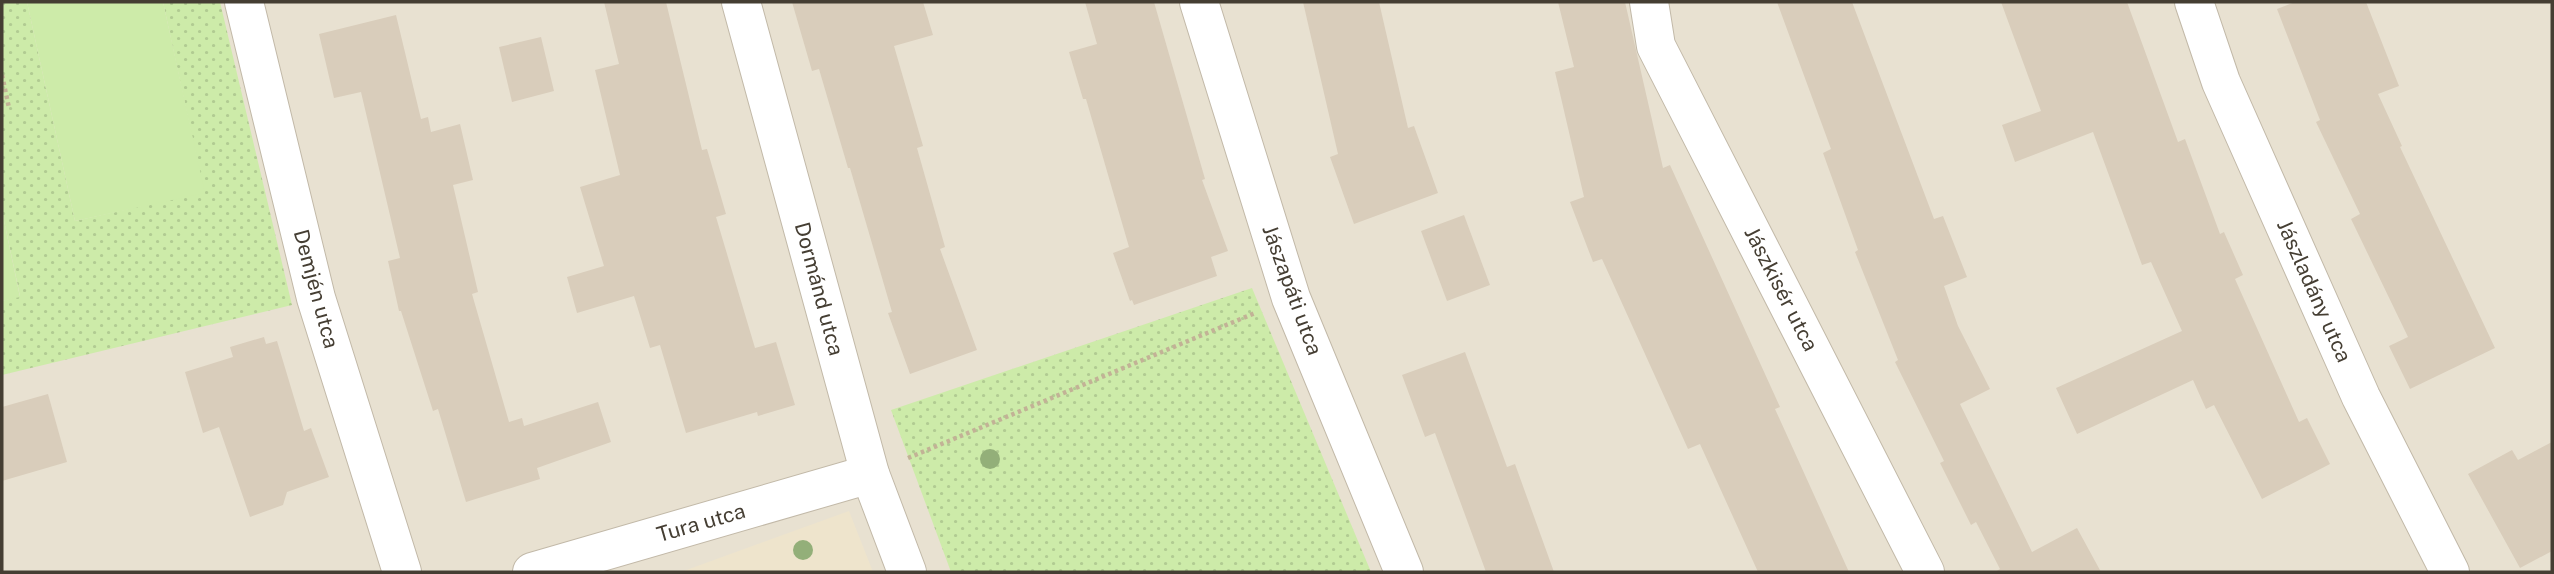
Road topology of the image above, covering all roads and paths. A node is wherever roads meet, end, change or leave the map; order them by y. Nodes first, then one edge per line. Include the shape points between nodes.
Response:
1 (244, 2) edge
2 (741, 2) edge
3 (1199, 2) edge
4 (1649, 2) edge
5 (2194, 2) edge
6 (2, 75) edge
7 (9, 108) dead end
8 (1291, 298) junction
9 (870, 474) junction
10 (402, 572) edge
11 (532, 572) edge
12 (907, 572) edge
13 (1404, 572) edge
14 (1925, 572) edge
15 (2451, 572) edge

1 - 10 street, Demjén utca via 316,298
2 - 9 street, Dormánd utca
3 - 8 street, Jászapáti utca
4 - 14 street, Jászkisér utca via 1656,46
5 - 15 street, Jászladány utca via 2221,82 2361,397
6 - 7 path
8 - 9 path
8 - 13 street, Jászapáti utca
9 - 11 street, Tura utca
9 - 12 street, Dormánd utca

